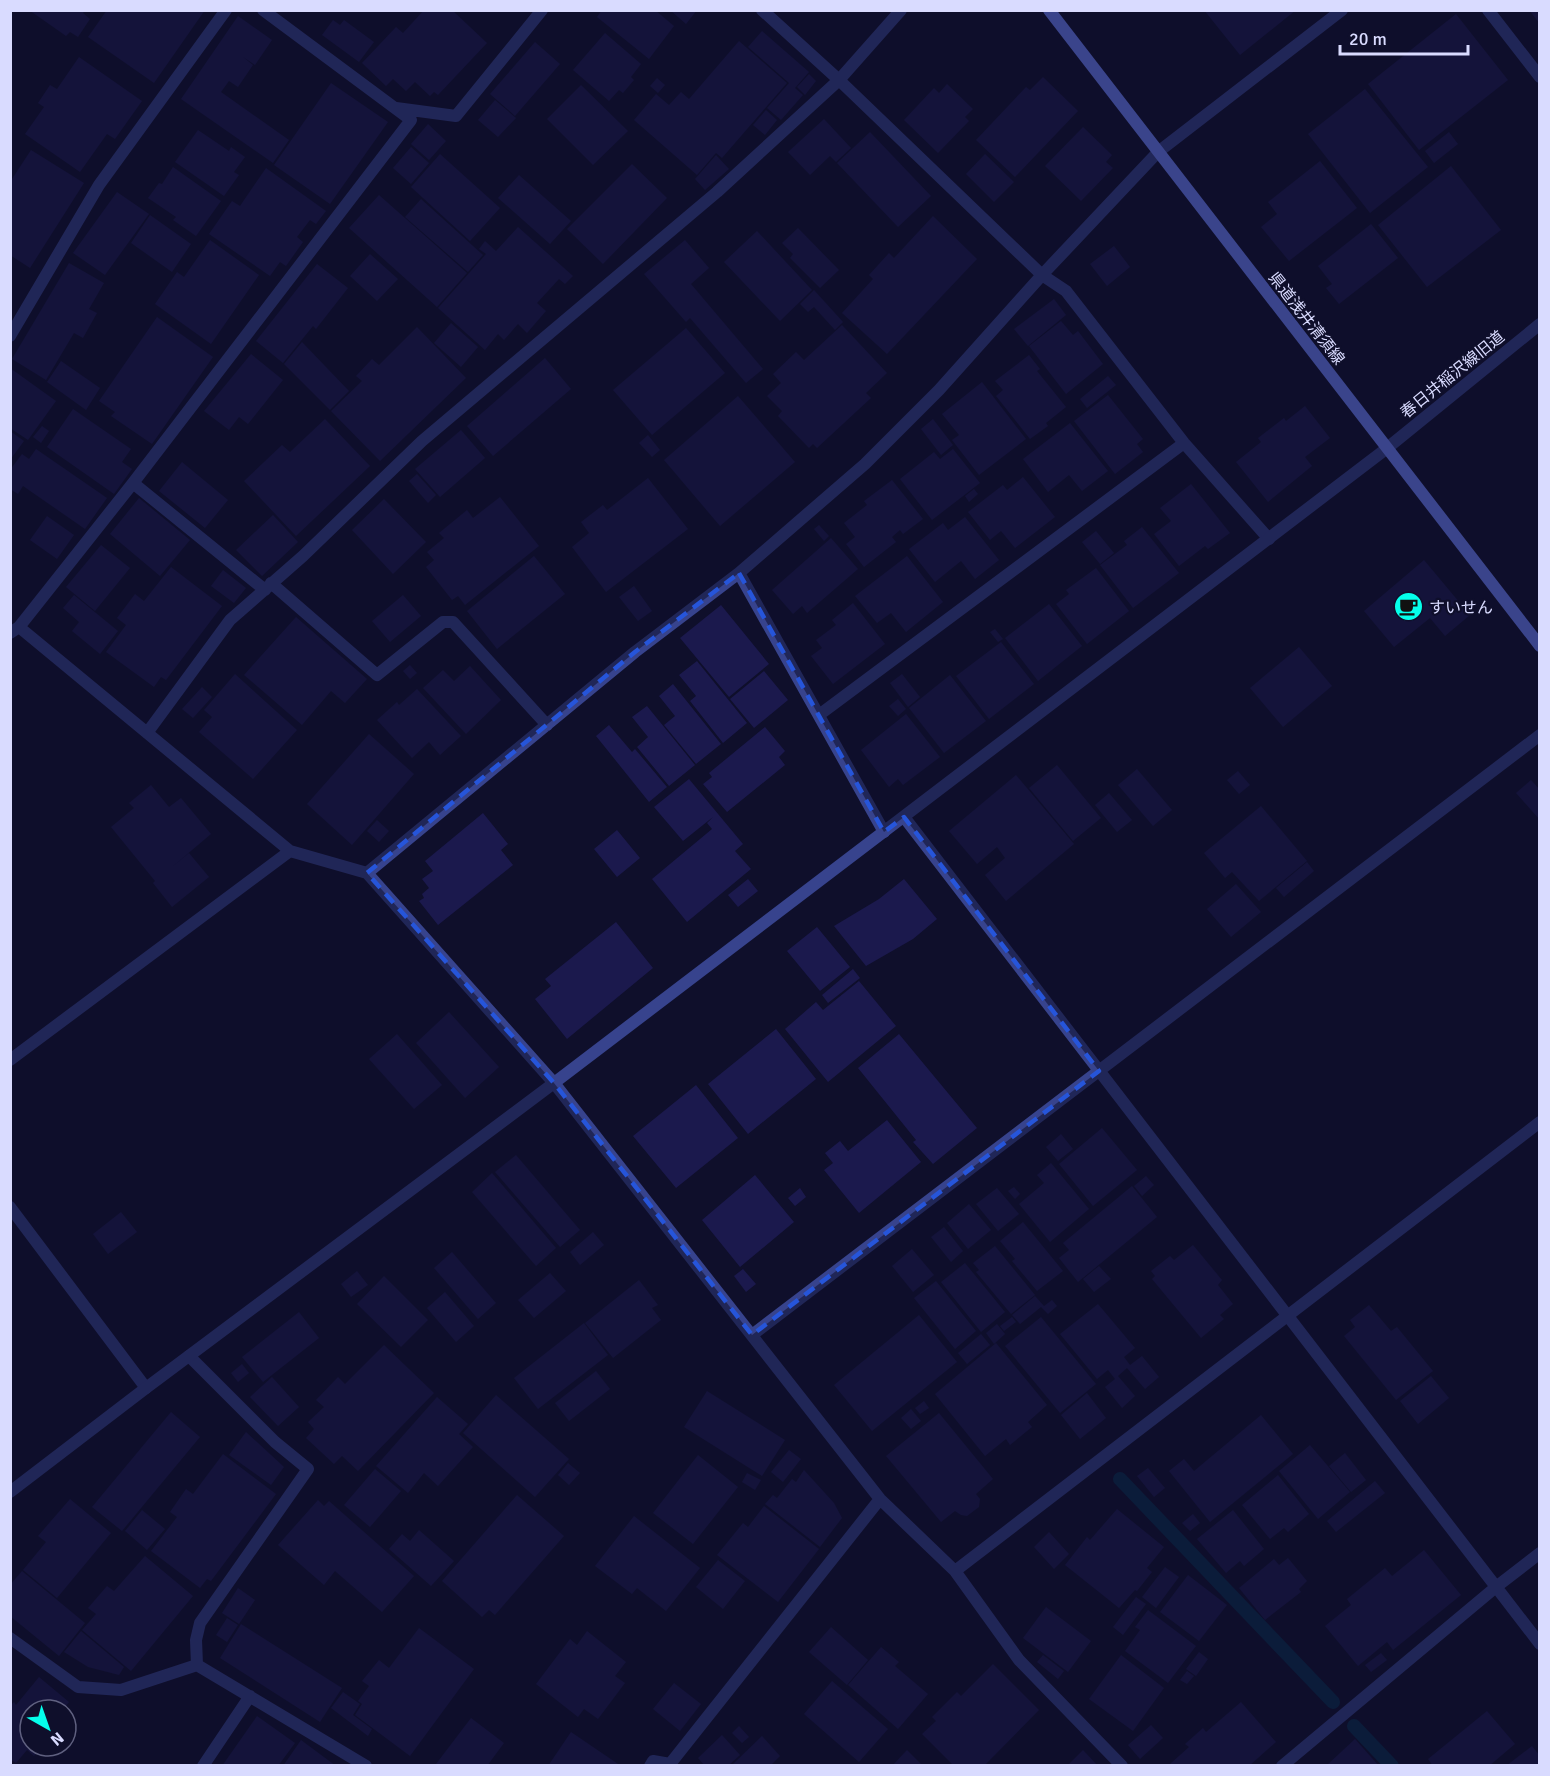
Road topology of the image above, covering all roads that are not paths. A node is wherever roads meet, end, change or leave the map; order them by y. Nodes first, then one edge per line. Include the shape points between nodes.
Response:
1 (226, 10) edge
2 (263, 10) edge
3 (542, 10) edge
4 (762, 10) edge
5 (901, 10) edge
6 (1049, 10) edge
7 (1342, 10) edge
8 (1488, 10) edge
9 (1539, 77) edge
10 (839, 80) junction
11 (394, 108) junction
12 (1158, 152) junction
13 (1042, 275) junction
14 (1539, 324) edge
15 (10, 336) edge
16 (1184, 443) junction
17 (1386, 449) junction
18 (133, 483) junction
19 (1269, 538) junction
20 (739, 573) junction
21 (268, 587) junction
22 (15, 630) edge
23 (1539, 646) edge
24 (819, 715) junction
25 (547, 725) junction
26 (147, 733) junction
27 (1539, 735) edge
28 (904, 817) junction
29 (884, 832) junction
30 (290, 851) junction
31 (367, 873) junction
32 (10, 1060) edge
33 (1099, 1071) junction
34 (554, 1083) junction
35 (1539, 1122) edge
36 (10, 1207) edge
37 (1287, 1316) junction
38 (752, 1335) junction
39 (189, 1356) junction
40 (146, 1388) junction
41 (10, 1492) edge
42 (880, 1499) junction
43 (1539, 1553) edge
44 (956, 1571) junction
45 (1496, 1587) junction
46 (10, 1638) edge
47 (1539, 1644) edge
48 (197, 1665) junction
49 (250, 1696) junction
50 (670, 1765) edge
51 (203, 1766) edge
52 (366, 1766) edge
53 (650, 1766) edge
54 (1122, 1766) edge
55 (1282, 1766) edge

1 - 15 street via 99,185
2 - 11 street
3 - 11 street via 456,116
4 - 10 street
5 - 10 street
6 - 12 main road, 県道浅井清須線
7 - 12 street
8 - 9 street
10 - 13 street
10 - 21 street via 717,192 422,441
11 - 18 street via 411,120
12 - 13 street
12 - 17 main road, 県道浅井清須線
13 - 16 street via 1066,291
13 - 20 street via 939,390 865,464
14 - 17 street, 春日井稲沢線旧道
16 - 19 street
16 - 24 street
17 - 19 street, 春日井稲沢線旧道
17 - 23 main road, 県道浅井清須線
18 - 21 street
18 - 22 street
19 - 28 street, 春日井稲沢線旧道
20 - 24 street
20 - 25 street
21 - 25 street via 377,675 443,622 453,622
21 - 26 street via 230,620
22 - 26 street
24 - 29 street
25 - 31 street
26 - 30 street
27 - 33 street
28 - 29 street, 春日井稲沢線旧道
28 - 33 street
29 - 34 street, 春日井稲沢線旧道
30 - 31 street
30 - 32 street
31 - 34 street
33 - 37 street
33 - 38 street
34 - 38 street
34 - 39 street, 春日井稲沢線旧道
35 - 37 street
36 - 40 street
37 - 44 street
37 - 45 street
38 - 42 street
39 - 40 street, 春日井稲沢線旧道
39 - 48 street via 275,1442 308,1468 200,1623 195,1640
40 - 41 street, 春日井稲沢線旧道
42 - 44 street
42 - 50 street
43 - 45 street
44 - 54 street via 1019,1660
45 - 47 street
45 - 55 street
46 - 48 street via 78,1687 121,1690
48 - 49 street
49 - 51 street
49 - 52 street
50 - 53 street via 653,1761

